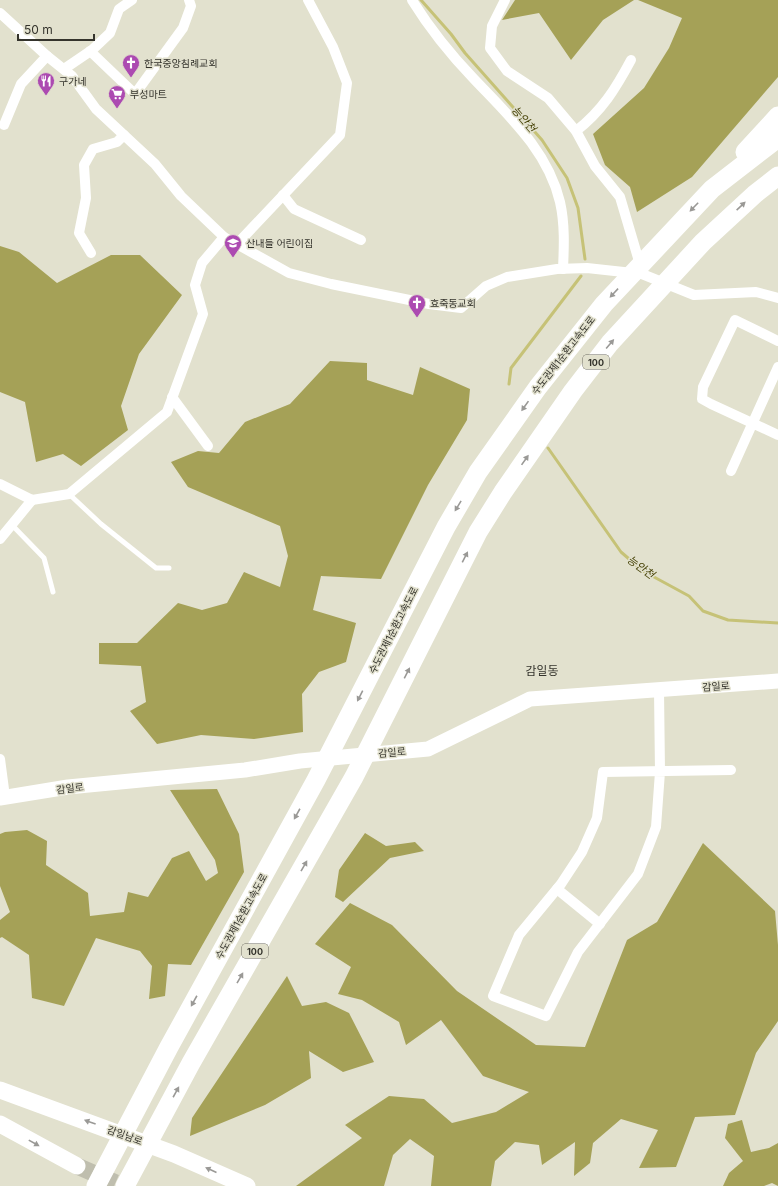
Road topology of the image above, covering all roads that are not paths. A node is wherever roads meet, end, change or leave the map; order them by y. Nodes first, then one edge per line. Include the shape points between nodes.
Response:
1 (132, 0) edge
2 (190, 0) edge
3 (308, 0) edge
4 (412, 0) edge
5 (505, 0) edge
6 (0, 13) edge
7 (90, 51) junction
8 (47, 56) junction
9 (631, 60) dead end
10 (64, 69) junction
11 (778, 116) edge
12 (4, 125) dead end
13 (576, 131) junction
14 (124, 134) junction
15 (778, 138) edge
16 (778, 176) edge
17 (712, 188) junction
18 (283, 195) junction
19 (224, 237) junction
20 (361, 240) dead end
21 (237, 244) junction
22 (91, 253) dead end
23 (563, 269) junction
24 (642, 274) junction
25 (778, 298) edge
26 (778, 340) edge
27 (778, 367) edge
28 (172, 397) junction
29 (752, 424) junction
30 (778, 435) edge
31 (208, 446) dead end
32 (732, 471) dead end
33 (0, 484) edge
34 (69, 494) junction
35 (32, 500) junction
36 (12, 526) junction
37 (0, 539) edge
38 (170, 568) dead end
39 (54, 592) dead end
40 (776, 681) edge
41 (658, 690) junction
42 (0, 759) edge
43 (731, 770) dead end
44 (660, 772) junction
45 (3, 797) edge
46 (557, 889) junction
47 (600, 924) junction
48 (0, 1090) edge
49 (0, 1124) edge
50 (77, 1166) tunnel mouth
51 (96, 1186) edge
52 (125, 1186) edge
53 (247, 1186) edge

1 - 7 street via 119,9 110,33
2 - 7 street via 191,6 183,28 135,94
3 - 18 street via 333,47 347,83 340,134
4 - 23 street via 440,41 534,144 547,168 560,202 564,242
5 - 13 street via 492,26 490,48 507,71 548,98
6 - 8 street
7 - 10 street
8 - 10 street
8 - 12 street via 21,84
9 - 13 street via 612,94 590,121
10 - 14 street via 96,109
11 - 17 highway
13 - 24 street via 595,166 620,198
14 - 19 street via 155,164 181,196
14 - 22 street via 117,142 93,149 84,165 86,198 79,233
15 - 17 highway, 수도권제1순환고속도로 / 100
52 -> 16 highway, 100 via 354,777 478,532 503,492 573,391 610,343 702,242
17 -> 51 highway, 수도권제1순환고속도로 / 100 via 578,335 478,472 446,527 316,780 168,1047
18 - 20 street via 294,209
18 - 21 street
19 - 21 street
19 - 28 street via 202,263 196,285 203,314
21 - 23 street via 289,272 331,284 461,308 486,286 507,277
23 - 24 street via 588,268
24 - 25 street via 694,295 756,292
26 - 29 street via 735,320 703,387 702,399
27 - 29 street
28 - 31 street
28 - 34 street via 166,412
29 - 30 street
29 - 32 street
33 - 35 street
34 - 35 street
34 - 38 lane via 100,524 156,568
35 - 36 street
36 - 37 street
36 - 39 lane via 44,558
40 - 41 street, 감일로
41 - 44 street
41 - 45 street, 감일로 via 530,700 428,749 300,761 245,770
42 - 45 street
43 - 44 street
44 - 46 street via 603,772 597,818 582,852
44 - 47 street via 656,827 638,874
46 - 47 street
46 - 47 street via 519,935 493,996 546,1016 578,952
53 -> 48 main road, 감일남로 via 174,1154
49 -> 50 main road

